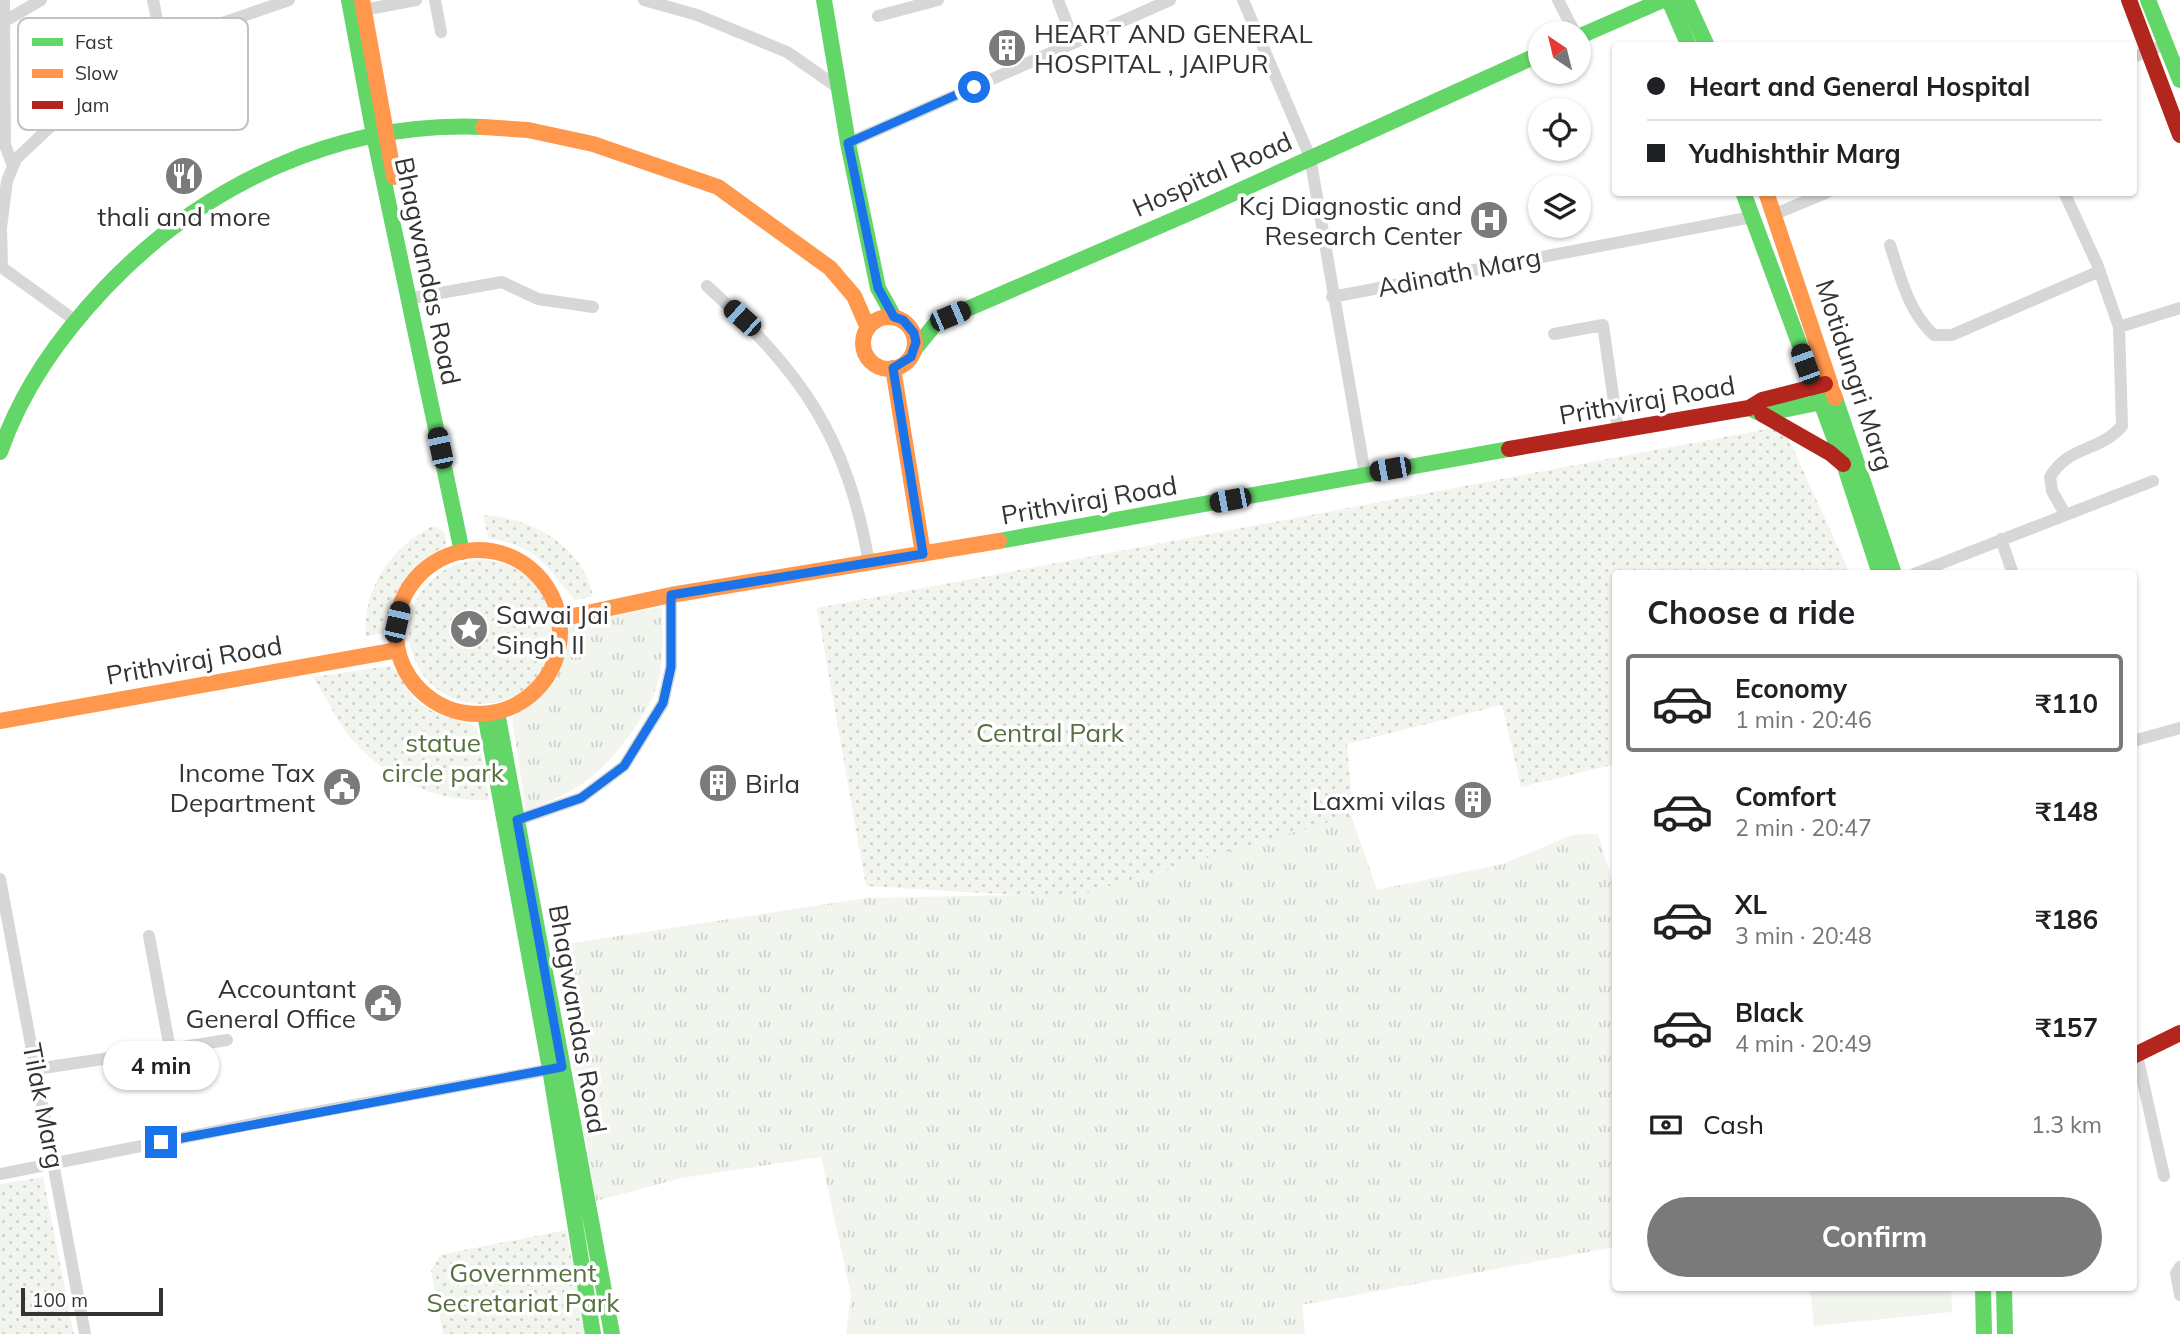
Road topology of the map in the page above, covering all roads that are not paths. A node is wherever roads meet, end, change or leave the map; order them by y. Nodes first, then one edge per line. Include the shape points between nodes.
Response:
1 (4, 0) edge
2 (41, 0) edge
3 (153, 0) edge
4 (289, 0) edge
5 (349, 0) edge
6 (416, 0) edge
7 (435, 0) edge
8 (644, 0) edge
9 (824, 0) edge
10 (938, 0) edge
11 (1058, 0) edge
12 (1170, 0) edge
13 (1243, 0) edge
14 (1558, 0) edge
15 (1663, 0) edge
16 (1669, 0) edge
17 (1686, 0) edge
18 (2129, 0) edge
19 (2148, 0) edge
20 (917, 2) edge
21 (363, 5) edge
22 (878, 16) dead end
23 (157, 18) edge
24 (237, 18) edge
25 (5, 20) junction
26 (1569, 21) edge
27 (1591, 29) edge
28 (441, 32) dead end
29 (1687, 42) edge
30 (1705, 42) edge
31 (1074, 43) junction
32 (2166, 44) junction
33 (2149, 50) junction
34 (2137, 55) edge
35 (1528, 59) edge
36 (2180, 80) edge
37 (840, 89) junction
38 (47, 130) edge
39 (379, 134) junction
40 (2180, 135) edge
41 (848, 143) junction
42 (1310, 157) junction
43 (13, 166) junction
44 (1744, 196) edge
45 (1768, 196) edge
46 (1818, 196) edge
47 (2066, 196) edge
48 (1775, 214) junction
49 (1752, 217) junction
50 (1890, 245) dead end
51 (1, 266) edge
52 (874, 268) junction
53 (2100, 271) junction
54 (842, 283) junction
55 (707, 286) dead end
56 (1332, 296) junction
57 (418, 297) junction
58 (593, 307) dead end
59 (2180, 308) edge
60 (894, 317) junction
61 (76, 321) junction
62 (937, 322) junction
63 (909, 326) junction
64 (2119, 327) junction
65 (868, 328) junction
66 (1554, 334) dead end
67 (914, 350) junction
68 (893, 368) junction
69 (1832, 382) junction
70 (1813, 387) junction
71 (1837, 398) junction
72 (1820, 403) junction
73 (1756, 411) junction
74 (1618, 430) junction
75 (0, 452) edge
76 (1846, 467) junction
77 (1365, 474) junction
78 (2153, 481) dead end
79 (2065, 514) junction
80 (2001, 539) junction
81 (466, 551) junction
82 (923, 554) junction
83 (869, 562) junction
84 (1879, 570) edge
85 (1893, 570) edge
86 (1924, 570) edge
87 (2012, 570) edge
88 (671, 595) junction
89 (559, 619) junction
90 (397, 644) junction
91 (491, 713) junction
92 (0, 714) edge
93 (0, 720) edge
94 (2180, 728) edge
95 (2137, 740) edge
96 (517, 820) junction
97 (0, 879) edge
98 (149, 936) dead end
99 (2180, 1033) edge
100 (227, 1040) dead end
101 (170, 1049) junction
102 (2137, 1050) edge
103 (2137, 1064) edge
104 (556, 1068) junction
105 (36, 1069) junction
106 (55, 1164) junction
107 (0, 1174) edge
108 (2164, 1176) dead end
109 (2180, 1266) edge
110 (1983, 1291) edge
111 (2004, 1291) edge
112 (2180, 1295) edge
113 (85, 1334) edge
114 (593, 1334) edge
115 (612, 1334) edge
116 (1984, 1334) edge
117 (2005, 1334) edge

1 - 25 street
2 - 25 street
3 - 23 street
4 - 24 street
5 - 39 street, Bhagwandas Road
6 - 21 street
7 - 28 street
8 - 37 street via 697,15 787,52
9 - 37 street
10 - 20 street
11 - 31 street
12 - 31 street
13 - 42 street
14 - 26 street
15 - 27 street
16 - 29 street
17 - 30 street
18 - 33 street
19 - 32 street
20 - 22 street
21 - 39 street, Bhagwandas Road
25 - 43 street via 5,145
31 - 41 street
32 - 33 street
32 - 36 street
33 - 34 street
33 - 40 street
35 - 42 street, Hospital Road
37 - 41 street
38 - 43 street
39 - 54 street via 435,127 522,129 615,148 720,188 816,257
39 - 57 street, Bhagwandas Road
39 - 61 street via 308,152 218,193 123,265
39 - 81 street, Bhagwandas Road
41 - 52 street
42 - 56 street
42 - 62 street, Hospital Road
43 - 51 street via 1,228
44 - 49 street
45 - 48 street, Motidungri Marg
46 - 48 street
47 - 53 street
48 - 69 street, Motidungri Marg
49 - 56 street, Adinath Marg
49 - 70 street
50 - 53 street via 1912,309 1934,335 1952,335
51 - 61 street
52 - 54 street via 862,285
52 - 60 street via 884,304
53 - 64 street
54 - 65 street via 861,305
55 - 83 street via 760,335 823,418 849,478
56 - 77 street
57 - 58 street via 502,282 538,299
57 - 81 street, Bhagwandas Road
59 - 64 street
60 - 63 street
60 - 65 street via 879,318
61 - 75 street via 46,357 12,414
62 - 63 street
62 - 67 street, Hospital Road
63 - 67 street via 916,342
64 - 79 street via 2122,426 2103,441 2059,462 2050,477
65 - 68 street via 865,353 877,365
66 - 74 street via 1603,325
67 - 68 street via 906,362
68 - 82 street
69 - 70 street, Prithviraj Road
69 - 71 street, Motidungri Marg
70 - 72 street
70 - 73 street, Prithviraj Road via 1762,400
71 - 72 street
71 - 85 street, Motidungri Marg
72 - 73 street
72 - 76 street
73 - 74 street, Prithviraj Road
73 - 76 street
74 - 77 street, Prithviraj Road
76 - 84 street
77 - 82 street, Prithviraj Road
78 - 79 street
79 - 80 street
80 - 86 street
80 - 87 street
81 - 89 street via 505,555 528,568 546,586
81 - 90 street via 431,565 413,583 401,605
82 - 83 street, Prithviraj Road
83 - 88 street, Prithviraj Road
88 - 89 street, Prithviraj Road
88 - 96 street via 671,667 663,703 624,766 581,798
89 - 91 street via 559,646 550,671 533,692
90 - 91 street via 412,680 429,698 452,710
90 - 92 street, Prithviraj Road
90 - 93 street, Prithviraj Road
91 - 96 street, Bhagwandas Road
91 - 104 street, Bhagwandas Road
94 - 95 street
96 - 104 street, Bhagwandas Road
97 - 105 street, Tilak Marg
98 - 101 street
99 - 102 street
100 - 101 street
101 - 105 street
103 - 108 street
104 - 106 street
104 - 114 street, Bhagwandas Road
104 - 115 street, Bhagwandas Road
105 - 106 street, Tilak Marg
106 - 107 street
106 - 113 street, Tilak Marg
109 - 112 street via 2176,1273
110 - 116 street
111 - 117 street

